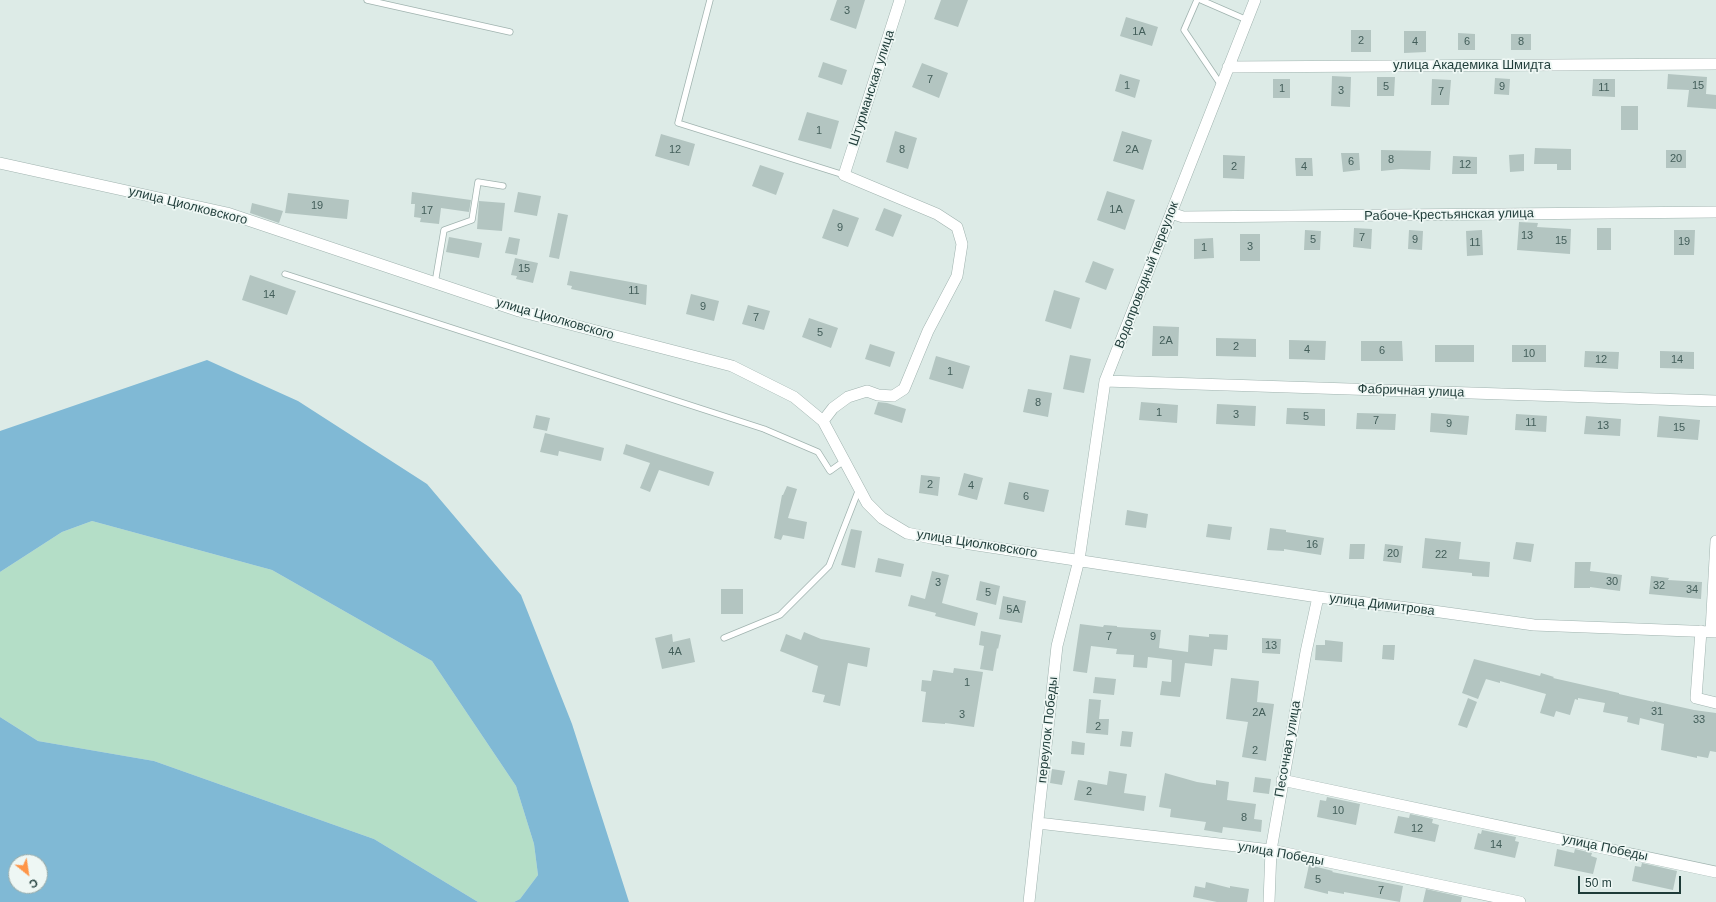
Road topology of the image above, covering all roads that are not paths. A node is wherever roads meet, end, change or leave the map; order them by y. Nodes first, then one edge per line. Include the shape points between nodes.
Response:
1 (368, 0) edge
2 (710, 0) edge
3 (900, 0) edge
4 (1197, 0) edge
5 (1200, 0) edge
6 (1256, 0) edge
7 (1247, 20) junction
8 (510, 32) dead end
9 (1716, 64) edge
10 (1228, 67) junction
11 (1221, 86) junction
12 (0, 163) edge
13 (844, 175) junction
14 (503, 186) dead end
15 (1716, 212) edge
16 (1171, 213) junction
17 (285, 274) dead end
18 (435, 282) junction
19 (1105, 381) junction
20 (1716, 402) edge
21 (823, 421) junction
22 (844, 461) junction
23 (859, 489) junction
24 (1716, 541) edge
25 (1049, 556) joint
26 (1079, 560) junction
27 (1318, 597) junction
28 (1709, 631) edge
29 (724, 638) dead end
30 (1716, 703) edge
31 (1282, 780) junction
32 (1038, 823) junction
33 (1271, 850) junction
34 (1716, 872) edge
35 (1029, 902) edge
36 (1269, 902) edge
37 (1520, 902) edge

1 - 8 lane
2 - 13 lane via 678,123
3 - 13 street, Штурманская улица
4 - 11 lane via 1184,30
5 - 7 lane
6 - 7 street, Водопроводный переулок
7 - 10 street, Водопроводный переулок
9 - 10 street, улица Академика Шмидта
10 - 11 street, Водопроводный переулок
11 - 16 street, Водопроводный переулок
12 - 18 street, улица Циолковского via 227,213
13 - 21 street via 937,214 957,227 962,244 957,276 928,331 904,389 893,396 867,391 848,396 833,408
14 - 18 lane via 478,182 472,220 444,230
15 - 16 street, Рабоче-Крестьянская улица via 1183,217
16 - 19 street, Водопроводный переулок
17 - 22 lane via 764,429 818,452 830,471
18 - 21 street, улица Циолковского via 519,311 732,366 794,397
19 - 20 street, Фабричная улица
19 - 26 street, Водопроводный переулок
21 - 22 street, улица Циолковского
22 - 23 street, улица Циолковского
23 - 25 street, улица Циолковского via 867,504 882,518 907,533
23 - 29 lane via 829,566 780,615
24 - 28 street
25 - 26 street, улица Димитрова
26 - 27 street, улица Димитрова
26 - 32 street, переулок Победы via 1056,646
27 - 28 street, улица Димитрова via 1534,625
27 - 31 street, Песочная улица
28 - 30 street via 1696,698
31 - 33 street, Песочная улица
31 - 34 street, улица Победы
32 - 33 street, улица Победы
32 - 35 street, переулок Победы
33 - 36 street, Песочная улица
33 - 37 street, улица Победы

